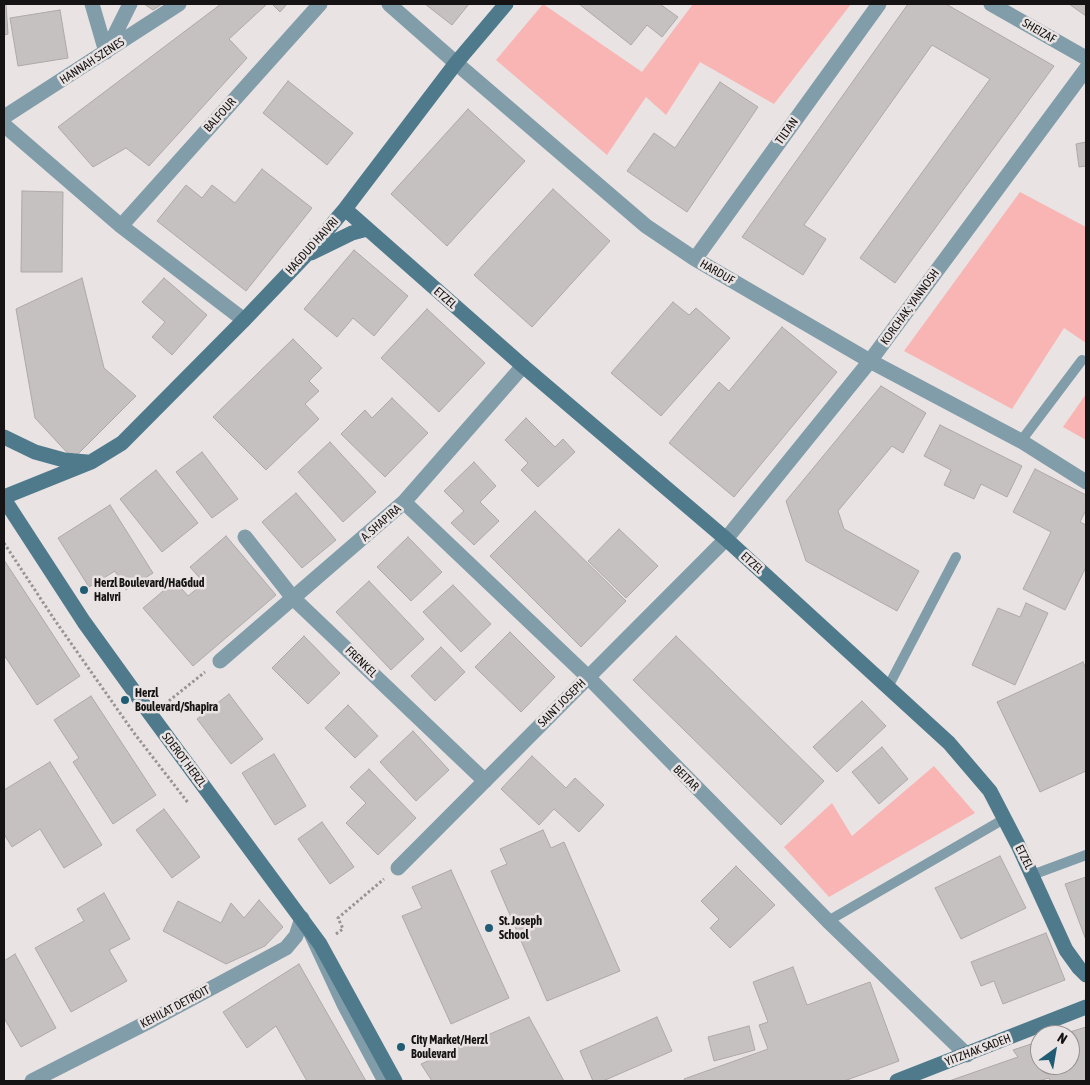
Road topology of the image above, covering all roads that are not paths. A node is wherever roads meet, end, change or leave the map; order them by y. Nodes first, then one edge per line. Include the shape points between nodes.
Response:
1 (92, 4) edge
2 (130, 4) edge
3 (179, 4) edge
4 (320, 4) edge
5 (389, 4) edge
6 (506, 4) edge
7 (879, 4) edge
8 (991, 4) edge
9 (106, 52) junction
10 (1086, 58) edge
11 (456, 63) junction
12 (1086, 69) edge
13 (4, 117) edge
14 (4, 125) edge
15 (345, 209) junction
16 (120, 226) junction
17 (367, 229) junction
18 (306, 255) junction
19 (695, 259) junction
20 (244, 320) junction
21 (1082, 360) dead end
22 (870, 362) junction
23 (523, 366) junction
24 (4, 436) edge
25 (1021, 441) junction
26 (91, 462) junction
27 (1086, 482) edge
28 (4, 498) edge
29 (404, 502) junction
30 (245, 537) dead end
31 (726, 539) junction
32 (956, 557) dead end
33 (293, 598) junction
34 (220, 660) road end
35 (588, 677) junction
36 (888, 687) junction
37 (485, 781) junction
38 (1004, 819) junction
39 (1086, 856) edge
40 (398, 868) road end
41 (1032, 875) junction
42 (302, 918) junction
43 (828, 921) junction
44 (1086, 975) edge
45 (1086, 1007) edge
46 (967, 1055) junction
47 (32, 1081) edge
48 (382, 1081) edge
49 (395, 1081) edge
50 (896, 1081) edge

1 - 9 street
2 - 9 street
3 - 9 street, HANNAH SZENES
4 - 16 street, BALFOUR
5 - 11 street, HARDUF
6 - 11 street, HAGDUD HAIVRI
7 - 19 street, TILTAN
8 - 10 street, SHEIZAF
9 - 13 street, HANNAH SZENES
11 - 15 street, HAGDUD HAIVRI
11 - 19 street, HARDUF via 646,226
12 - 22 street, KORCHAK, YANNOSH
14 - 16 street
15 - 17 street, ETZEL
15 - 18 street, HAGDUD HAIVRI
16 - 20 street
17 - 18 street
17 - 23 street, ETZEL
18 - 20 street, HAGDUD HAIVRI
19 - 22 street, HARDUF
20 - 26 street, HAGDUD HAIVRI via 122,443
21 - 25 lane
22 - 25 street, HARDUF
22 - 31 street, KORCHAK, YANNOSH
23 - 29 street, A. SHAPIRA
23 - 31 street, ETZEL
24 - 26 street via 25,449 64,460
25 - 27 street, HARDUF
26 - 28 street, HAGDUD HAIVRI
28 - 42 street, SDEROT HERZL via 84,622
29 - 33 street, A. SHAPIRA
29 - 35 street, BEITAR
30 - 33 street, FRENKEL
31 - 35 street, SAINT JOSEPH
31 - 36 street, ETZEL
32 - 36 lane
33 - 34 street, A. SHAPIRA
33 - 37 street, FRENKEL
35 - 37 street, SAINT JOSEPH
35 - 43 street, BEITAR
36 - 38 street, ETZEL via 949,743 990,792
37 - 40 street, SAINT JOSEPH
38 - 41 street, ETZEL
38 - 43 lane
39 - 41 lane
41 - 44 street, ETZEL via 1066,950
42 - 47 street, KEHILAT DETROIT via 296,936 286,948
42 - 48 lane, SDEROT HERZL
42 - 49 street, SDEROT HERZL via 320,944
43 - 46 street, BEITAR
45 - 46 street, YITZHAK SADEH
46 - 50 street, YITZHAK SADEH

